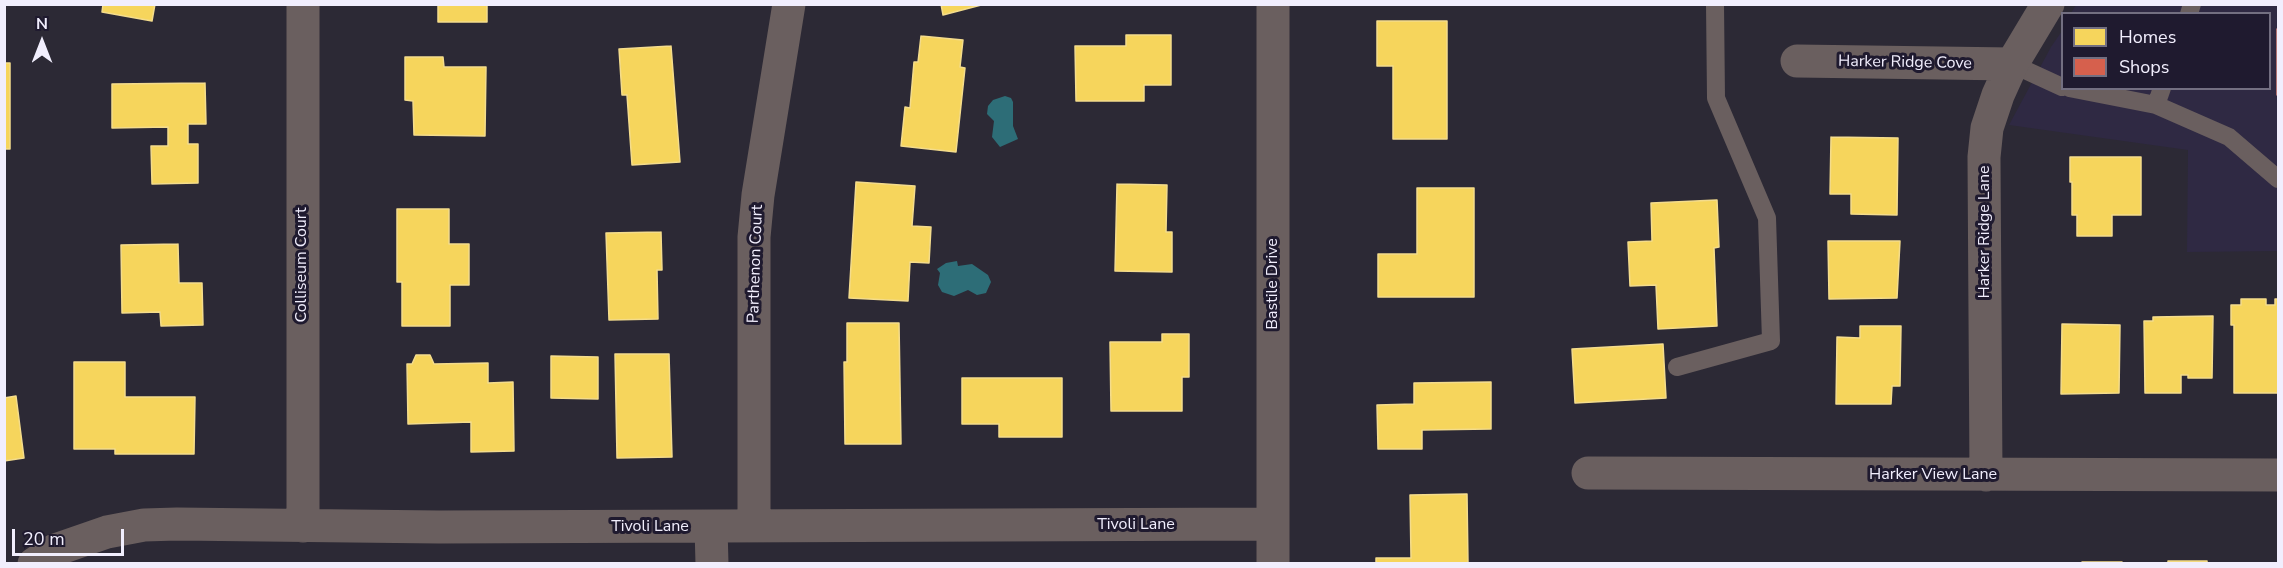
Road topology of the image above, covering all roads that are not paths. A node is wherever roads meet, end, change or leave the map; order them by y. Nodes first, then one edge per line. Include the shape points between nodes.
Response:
1 (303, 4) edge
2 (789, 4) edge
3 (1273, 4) edge
4 (1715, 4) edge
5 (2048, 4) edge
6 (1797, 61) dead end
7 (2012, 64) junction
8 (2061, 87) edge
9 (2089, 90) edge
10 (2159, 97) edge
11 (2278, 179) edge
12 (1677, 367) dead end
13 (1588, 473) dead end
14 (1986, 475) junction
15 (2278, 475) edge
16 (1273, 524) junction
17 (303, 526) junction
18 (754, 526) junction
19 (711, 527) junction
20 (34, 564) edge
21 (712, 564) edge
22 (1273, 564) edge

1 - 17 street, Colliseum Court
2 - 18 street, Parthenon Court via 754,237
3 - 16 street, Bastile Drive
4 - 12 lane via 1716,98 1767,218 1771,340
5 - 7 street, Harker Ridge Lane
6 - 7 street, Harker Ridge Cove
7 - 8 lane
7 - 14 street, Harker Ridge Lane via 1987,128 1984,157
9 - 10 lane
10 - 11 lane via 2229,137
13 - 14 street, Harker View Lane
14 - 15 street, Harker View Lane
16 - 18 street, Tivoli Lane
16 - 22 street, Bastile Drive
17 - 19 street, Tivoli Lane
17 - 20 street, Tivoli Lane via 144,525 106,532 55,550
18 - 19 street, Tivoli Lane
19 - 21 street

